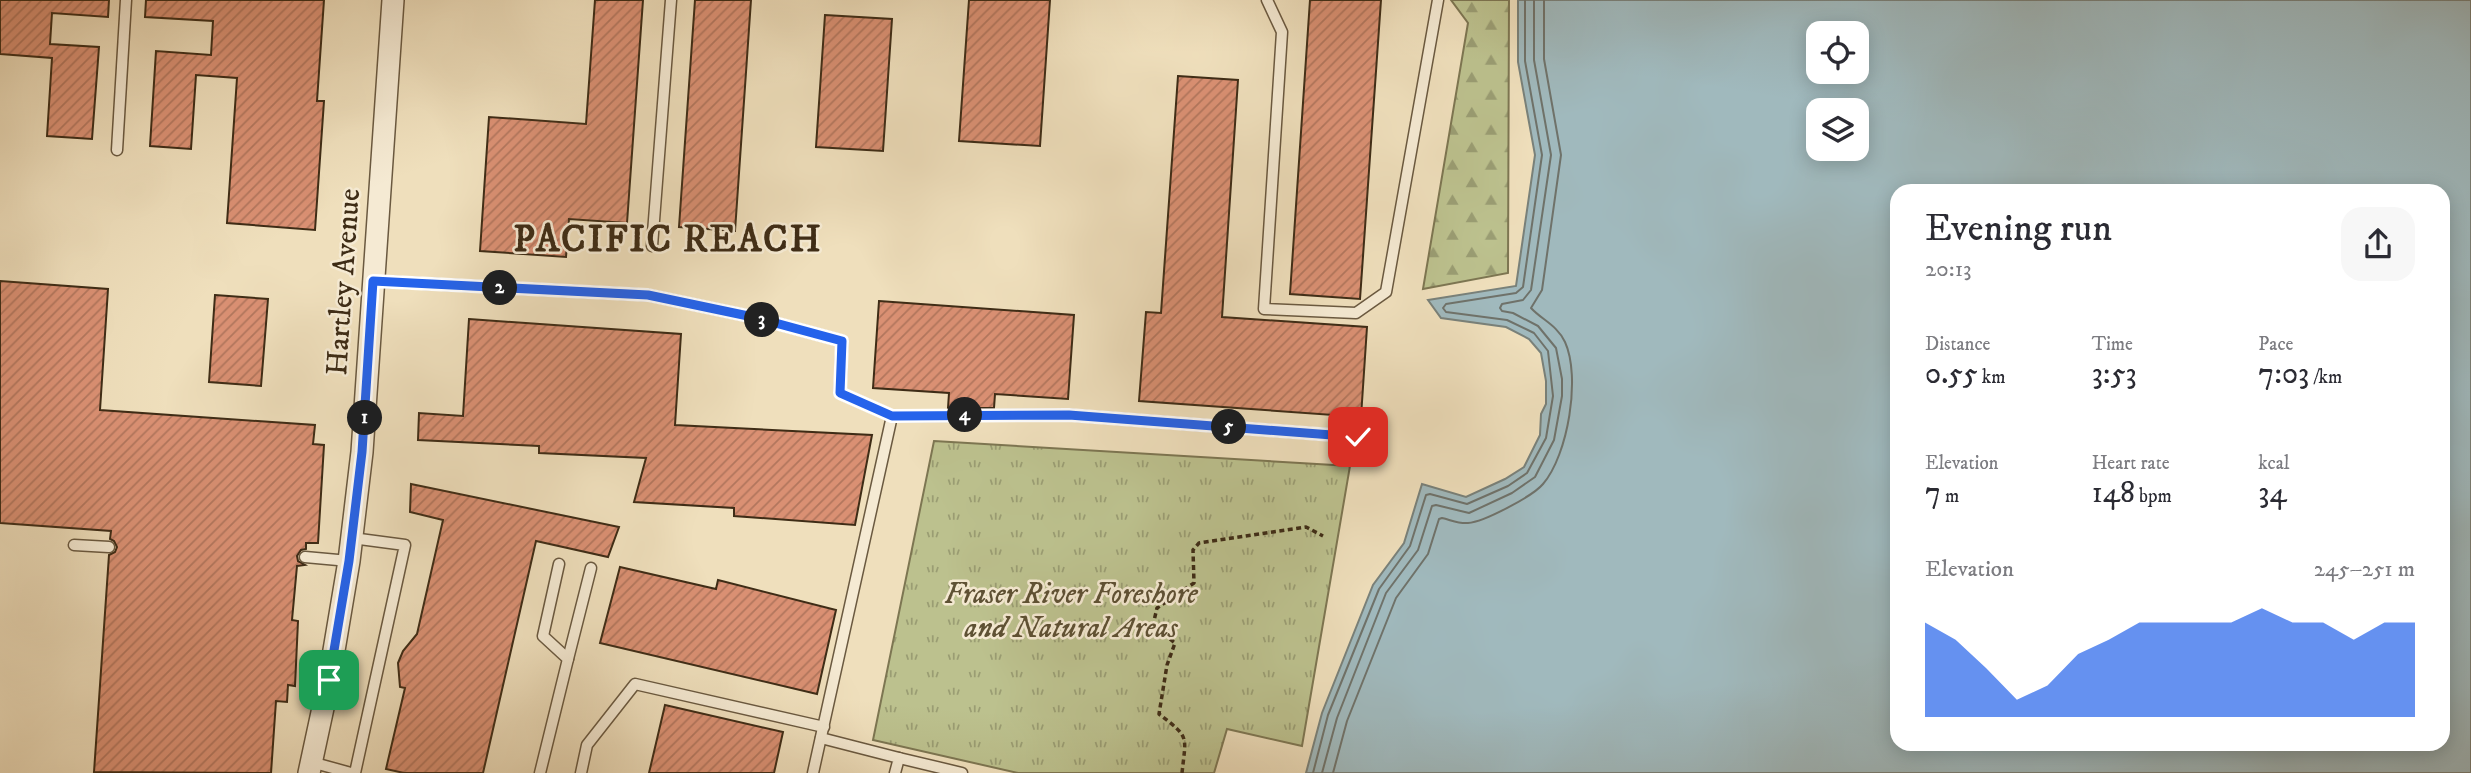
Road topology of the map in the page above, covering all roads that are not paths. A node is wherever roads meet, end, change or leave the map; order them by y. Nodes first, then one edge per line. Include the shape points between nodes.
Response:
1 (126, 0) edge
2 (393, 0) edge
3 (671, 0) edge
4 (1267, 0) edge
5 (1438, 0) edge
6 (117, 150) dead end
7 (652, 246) dead end
8 (373, 281) junction
9 (892, 416) junction
10 (1358, 437) dead end
11 (352, 538) junction
12 (74, 545) dead end
13 (109, 547) dead end
14 (305, 557) dead end
15 (349, 561) junction
16 (559, 564) dead end
17 (591, 568) dead end
18 (568, 659) junction
19 (822, 733) junction
20 (899, 758) junction
21 (310, 767) edge
22 (353, 773) edge
23 (540, 773) edge
24 (581, 773) edge
25 (813, 773) edge
26 (895, 773) edge
27 (962, 773) edge

1 - 6 lane
2 - 8 street, Hartley Avenue
3 - 7 lane
4 - 5 lane via 1282,32 1264,309 1356,313 1386,292
8 - 9 lane via 648,295 753,317 842,341 840,393
8 - 11 street, Hartley Avenue
9 - 10 lane via 1069,415
9 - 19 lane
11 - 15 street, Hartley Avenue
11 - 22 lane via 405,545
12 - 13 lane
14 - 15 lane
15 - 21 street, Hartley Avenue
16 - 18 lane via 543,636
17 - 18 lane
18 - 23 lane
19 - 20 lane
19 - 24 lane via 635,684 587,746
19 - 25 lane
20 - 26 lane
20 - 27 lane
21 - 22 lane

